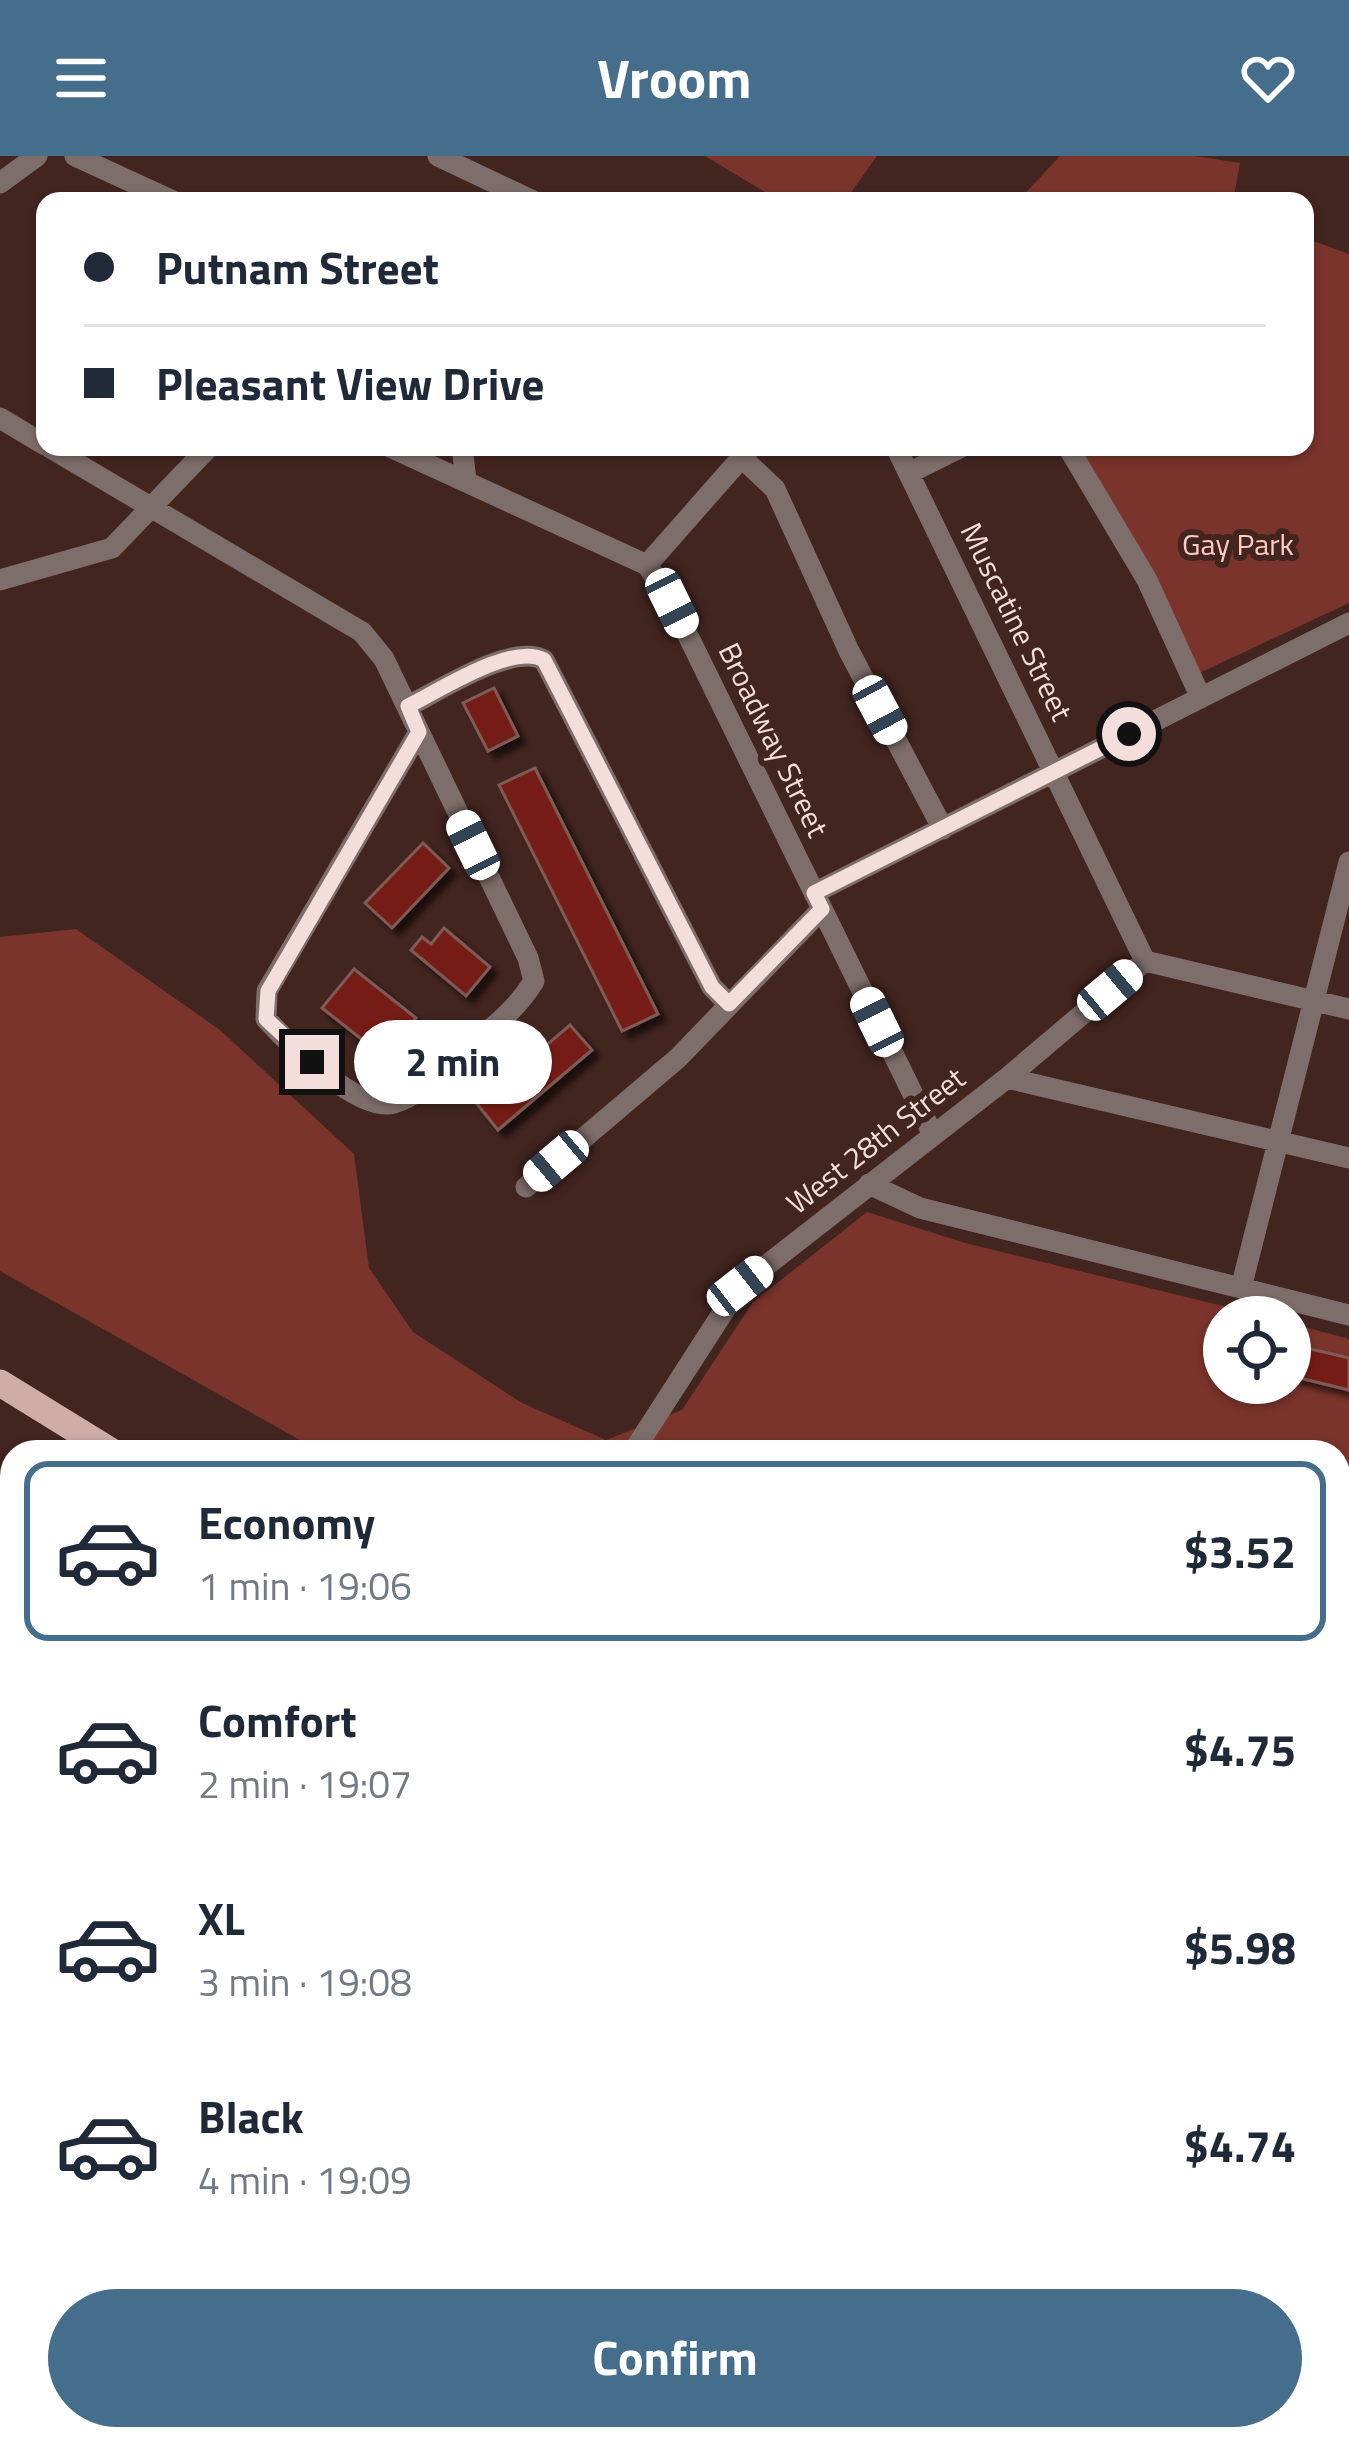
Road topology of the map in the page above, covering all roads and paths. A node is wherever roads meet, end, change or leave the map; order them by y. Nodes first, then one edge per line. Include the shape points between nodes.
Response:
1 (37, 156) edge
2 (75, 156) edge
3 (438, 156) edge
4 (0, 183) edge
5 (153, 192) edge
6 (513, 192) edge
7 (0, 418) edge
8 (36, 439) edge
9 (64, 456) edge
10 (201, 456) edge
11 (411, 456) edge
12 (463, 456) edge
13 (742, 456) edge
14 (748, 456) edge
15 (900, 456) edge
16 (943, 456) edge
17 (1073, 456) edge
18 (909, 473) junction
19 (466, 480) junction
20 (152, 508) junction
21 (647, 565) junction
22 (0, 580) edge
23 (1349, 623) edge
24 (1201, 698) junction
25 (408, 706) junction
26 (419, 732) junction
27 (1056, 771) junction
28 (943, 829) junction
29 (1349, 862) edge
30 (818, 901) junction
31 (1145, 961) junction
32 (1310, 999) junction
33 (729, 1004) junction
34 (1349, 1010) edge
35 (1007, 1078) junction
36 (933, 1135) junction
37 (1275, 1137) junction
38 (1349, 1158) edge
39 (869, 1184) junction
40 (526, 1187) dead end
41 (1241, 1288) junction
42 (1349, 1315) edge
43 (0, 1384) edge
44 (92, 1440) edge
45 (641, 1440) edge

1 - 4 street
2 - 5 street
3 - 6 street
7 - 8 street
9 - 20 street
10 - 20 street
11 - 19 street
12 - 19 street
13 - 21 street
14 - 28 street via 775,489
15 - 18 street, Muscatine Street
16 - 18 street
17 - 24 street via 1147,580
18 - 27 street, Muscatine Street
19 - 21 street
20 - 22 street via 112,548
20 - 25 street via 362,632
21 - 30 street, Broadway Street
23 - 24 street
24 - 27 street
25 - 26 street
25 - 33 street via 513,655 544,660 712,987
26 - 26 street via 268,991 266,1019 286,1042 365,1102 391,1105 521,1002 534,981
27 - 28 street
27 - 31 street, Muscatine Street
28 - 30 street
29 - 32 street
30 - 33 street
30 - 36 street, Broadway Street
31 - 32 street
31 - 35 street, West 28th Street
32 - 34 street
32 - 37 street
33 - 40 street
35 - 36 street, West 28th Street
35 - 37 street
36 - 39 street, West 28th Street
37 - 38 street
37 - 41 street
39 - 41 street via 920,1208
39 - 45 street, West 28th Street via 740,1286
41 - 42 street
43 - 44 main road

